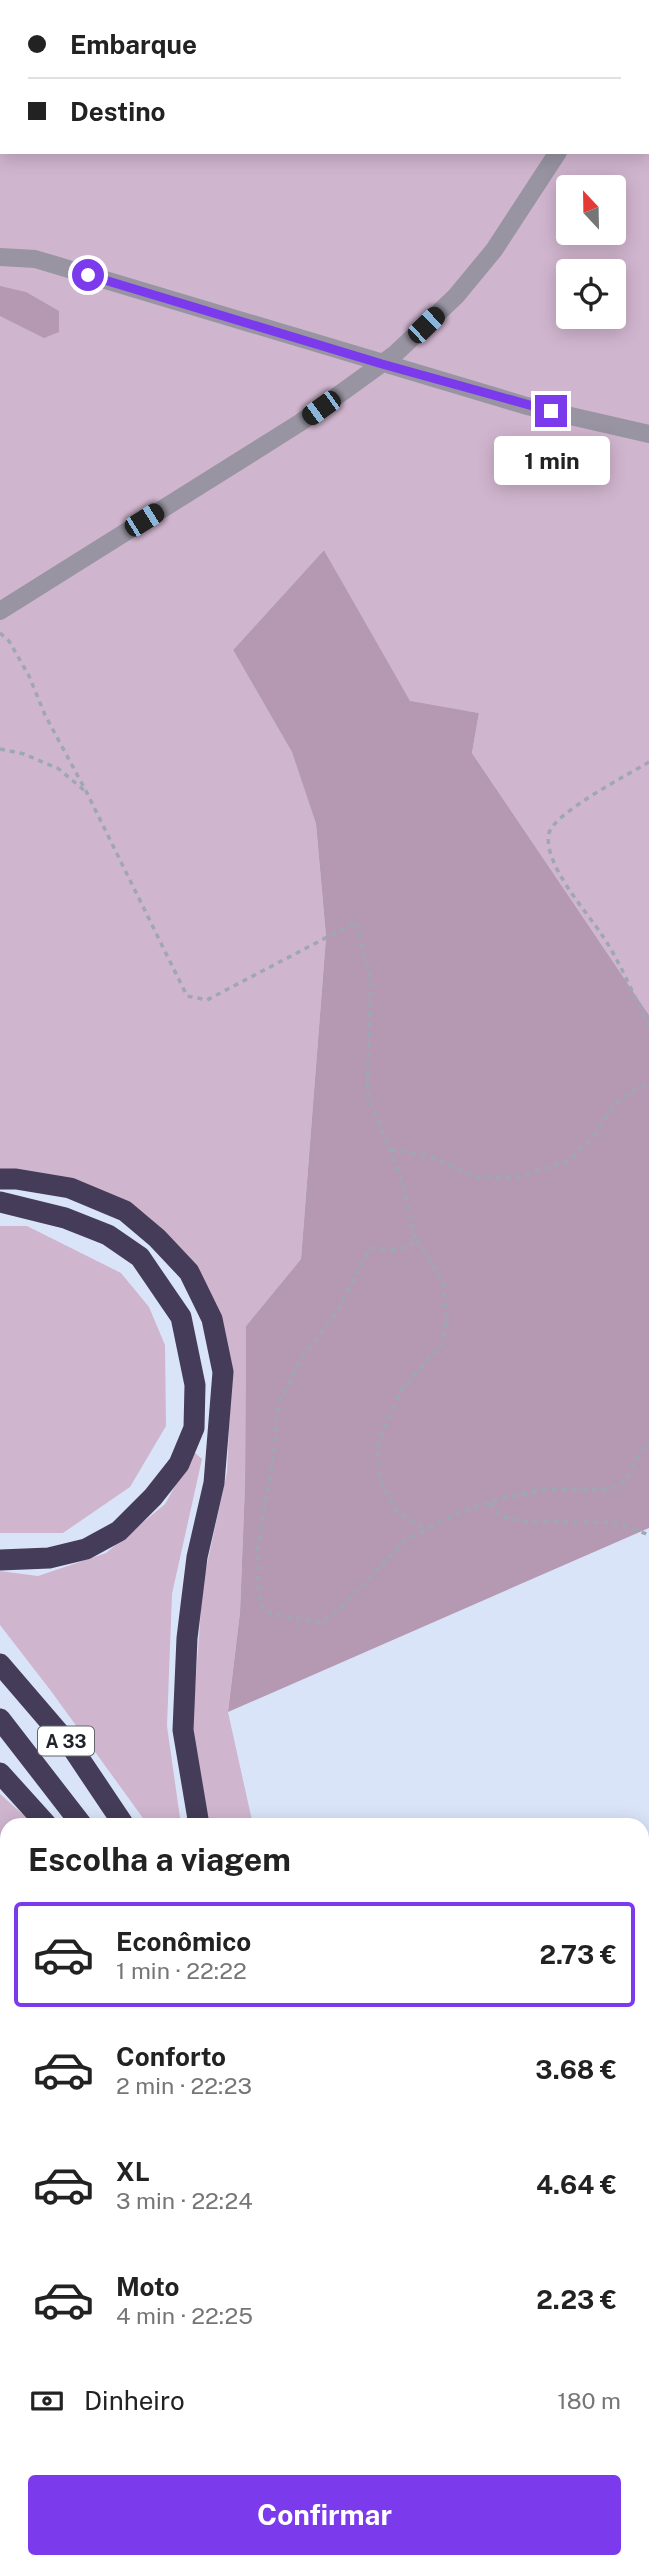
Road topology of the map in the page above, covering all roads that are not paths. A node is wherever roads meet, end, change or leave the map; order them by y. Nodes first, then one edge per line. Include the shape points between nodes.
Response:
1 (557, 154) edge
2 (0, 257) edge
3 (382, 364) junction
4 (649, 435) edge
5 (0, 611) edge
6 (0, 1179) edge
7 (0, 1202) edge
8 (0, 1560) edge
9 (0, 1664) edge
10 (0, 1720) edge
11 (0, 1773) edge
12 (41, 1818) edge
13 (77, 1818) edge
14 (119, 1818) edge
15 (198, 1818) edge

1 - 3 street via 487,260 456,296
2 - 3 street via 35,259
3 - 4 street
3 - 5 street via 301,422
6 - 15 highway via 69,1188 125,1211 189,1272 212,1319 223,1372 214,1483 197,1557 187,1638 183,1730
7 - 8 highway via 97,1230 140,1257 181,1317 195,1385 194,1428 179,1464 119,1531 86,1549 49,1558
9 - 14 highway, A 33 via 73,1749
10 - 13 highway, A 33
11 - 12 highway

